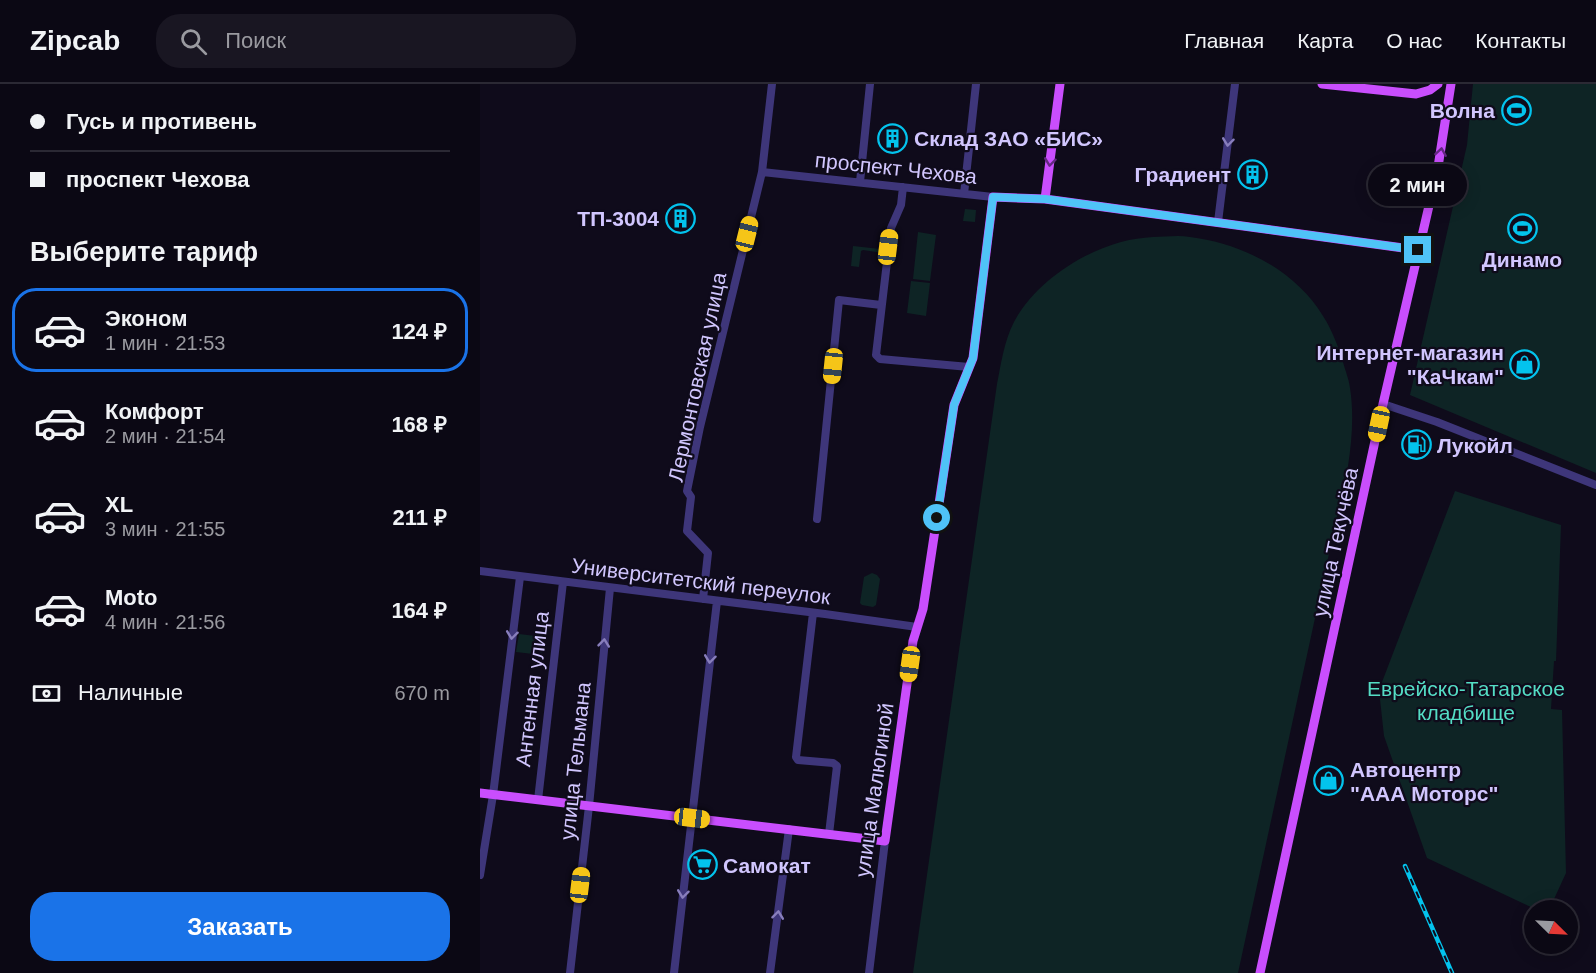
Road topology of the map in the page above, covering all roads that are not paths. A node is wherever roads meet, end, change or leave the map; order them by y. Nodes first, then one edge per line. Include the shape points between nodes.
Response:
1 (772, 84) edge
2 (870, 84) edge
3 (976, 84) edge
4 (1060, 84) edge
5 (1235, 84) edge
6 (1322, 84) edge
7 (1377, 84) edge
8 (1438, 84) edge
9 (1451, 84) edge
10 (1385, 91) junction
11 (762, 172) junction
12 (860, 182) junction
13 (903, 187) junction
14 (964, 194) junction
15 (993, 197) junction
16 (1045, 199) junction
17 (1218, 222) junction
18 (1418, 250) junction
19 (881, 305) junction
20 (969, 367) junction
21 (1383, 404) junction
22 (1596, 484) edge
23 (817, 519) dead end
24 (480, 571) edge
25 (520, 577) junction
26 (563, 582) junction
27 (610, 588) junction
28 (703, 599) junction
29 (717, 601) junction
30 (813, 613) junction
31 (917, 627) junction
32 (480, 793) edge
33 (493, 795) junction
34 (538, 800) junction
35 (589, 806) junction
36 (692, 818) junction
37 (789, 829) junction
38 (829, 834) junction
39 (885, 841) junction
40 (480, 875) edge
41 (570, 973) edge
42 (674, 973) edge
43 (770, 973) edge
44 (868, 973) edge
45 (1260, 973) edge

1 - 11 street, Лермонтовская улица
2 - 12 street
3 - 14 street
4 -> 16 main road
5 -> 17 street
6 - 10 main road
7 - 10 main road
8 - 10 main road via 1416,94
18 -> 9 main road, улица Текучёва via 1438,167
11 - 12 street, проспект Чехова
11 - 28 street, Лермонтовская улица via 687,491 691,497 687,531 708,553
12 - 13 street, проспект Чехова
13 - 14 street, проспект Чехова
13 - 19 street via 901,205 891,228
14 - 15 street, проспект Чехова
15 - 16 main road, проспект Чехова
15 - 20 main road, улица Малюгиной
16 - 17 main road, проспект Чехова
17 - 18 main road, проспект Чехова
18 - 21 main road, улица Текучёва
19 - 20 street via 877,358
19 - 23 street via 839,300
20 - 31 main road, улица Малюгиной via 954,405
21 - 22 street
21 - 45 main road, улица Текучёва
24 - 25 street, Университетский переулок
25 - 26 street, Университетский переулок
25 -> 33 street
26 - 27 street, Университетский переулок
26 - 34 street, Антенная улица
27 - 28 street, Университетский переулок
35 -> 27 street, улица Тельмана
28 - 29 street, Университетский переулок
29 - 30 street, Университетский переулок
29 -> 36 street
30 - 31 street, Университетский переулок
30 - 38 street via 796,757 837,766
31 - 39 main road, улица Малюгиной
32 - 33 main road
33 - 34 main road
33 - 40 street
34 - 35 main road
35 - 36 main road
35 - 41 street, улица Тельмана
36 - 37 main road
36 -> 42 street
37 - 38 main road
43 -> 37 street
38 - 39 main road
39 - 44 street, улица Малюгиной

